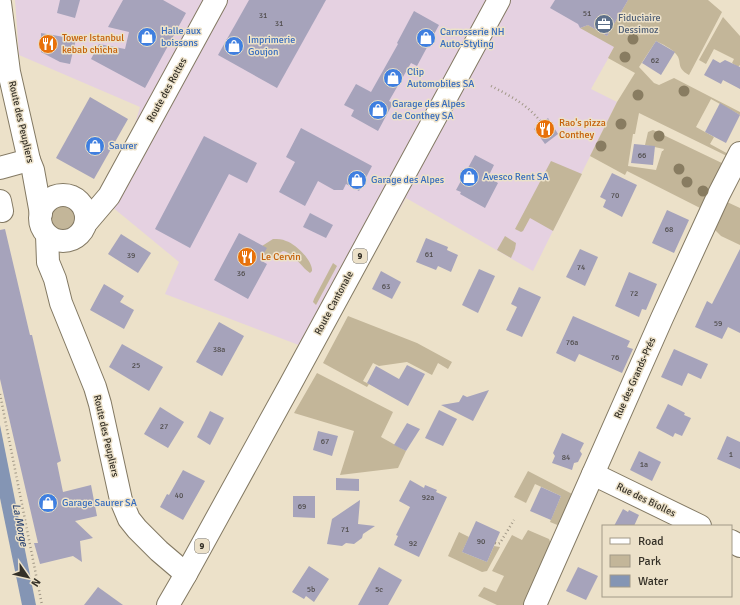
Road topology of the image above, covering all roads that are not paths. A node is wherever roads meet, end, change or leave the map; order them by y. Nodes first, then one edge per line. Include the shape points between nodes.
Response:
1 (216, 0) edge
2 (499, 0) edge
3 (0, 3) edge
4 (740, 153) edge
5 (31, 165) junction
6 (0, 168) edge
7 (117, 179) junction
8 (69, 197) junction
9 (41, 214) junction
10 (86, 223) junction
11 (47, 235) junction
12 (71, 240) junction
13 (55, 279) junction
14 (592, 474) junction
15 (698, 525) edge
16 (186, 574) junction
17 (168, 605) edge
18 (535, 605) edge

1 - 7 street, Route des Rottes
2 - 16 street, Route Cantonale / 9
3 - 5 street, Route des Peupliers via 9,72
4 - 14 street, Rue des Grands-Prés via 702,230
5 - 6 street
5 - 8 street, Route des Peupliers via 47,184
5 - 9 street, Route des Peupliers
7 - 8 street, Route des Rottes via 97,193
7 - 10 street, Route des Rottes via 106,200
8 - 9 street via 54,197 47,202
8 - 10 street via 84,208
9 - 11 street via 42,227
10 - 12 street via 80,235
11 - 12 street via 58,241
11 - 13 street, Route des Peupliers via 48,262
12 - 13 street, Route des Peupliers via 57,263
13 - 16 street, Route des Peupliers via 61,303 96,393 121,500 137,528
14 - 15 street, Rue des Biolles
14 - 18 street, Rue des Grands-Prés
16 - 17 street, Route Cantonale / 9

